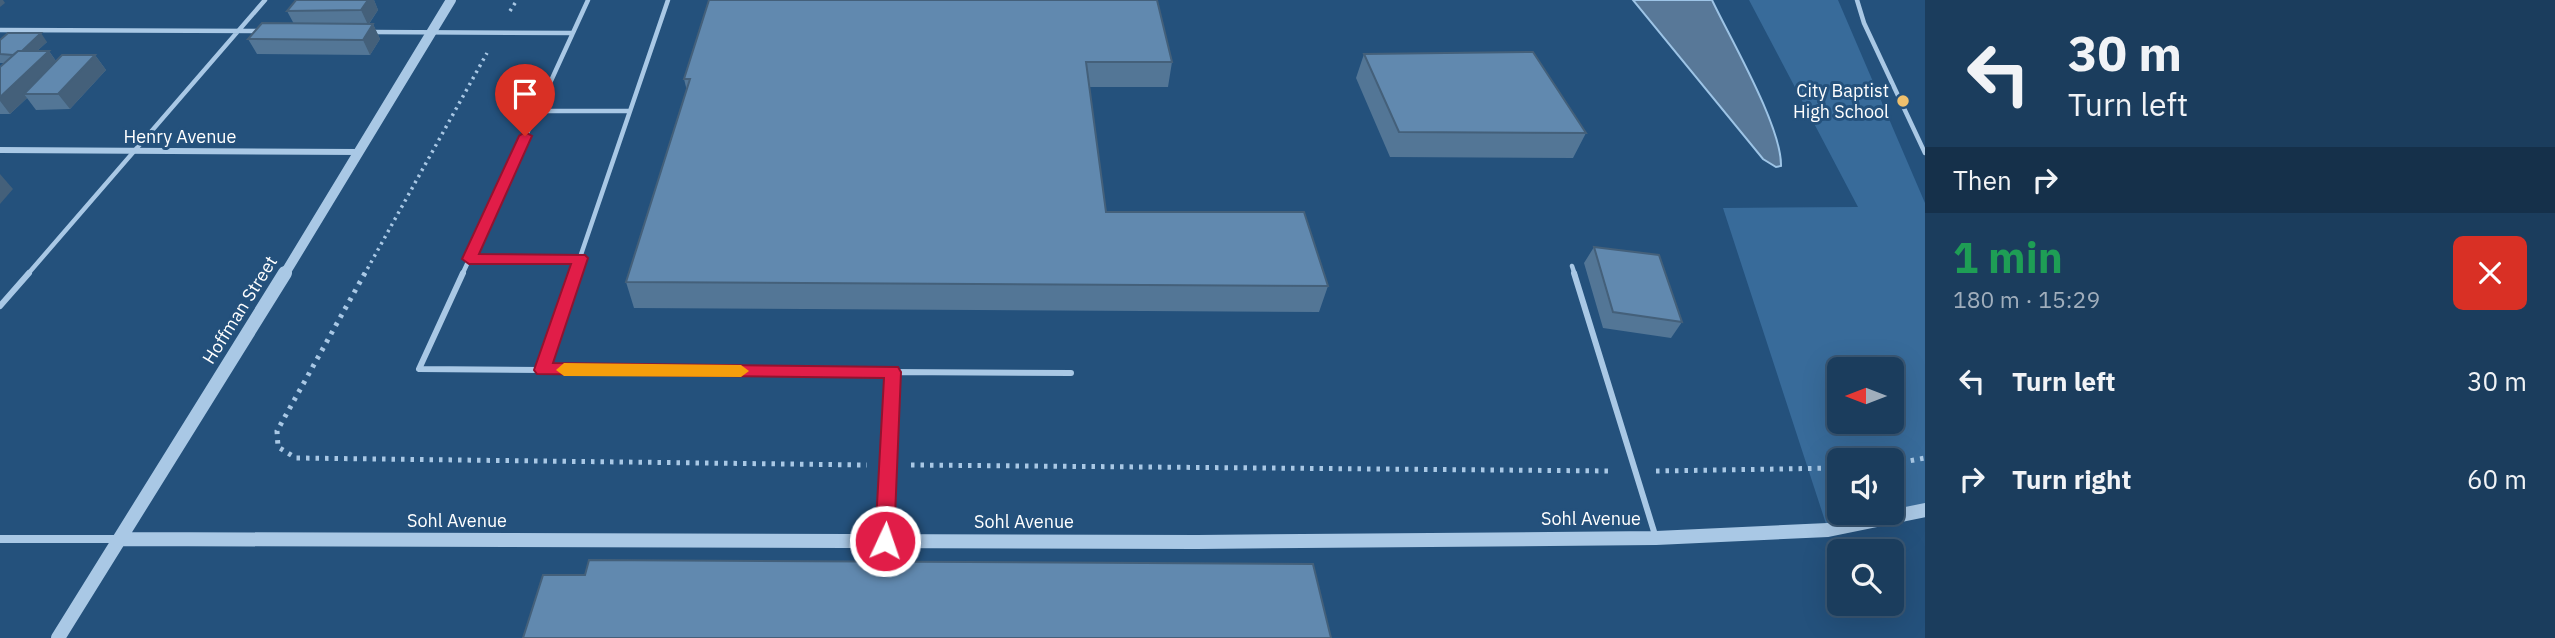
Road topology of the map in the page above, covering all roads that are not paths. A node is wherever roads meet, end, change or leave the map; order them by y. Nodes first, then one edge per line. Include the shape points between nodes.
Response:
1 (265, 0) edge
2 (451, 0) edge
3 (588, 0) edge
4 (668, 0) edge
5 (1857, 0) edge
6 (0, 30) edge
7 (238, 31) junction
8 (266, 32) edge
9 (363, 32) edge
10 (432, 32) junction
11 (573, 33) junction
12 (537, 111) junction
13 (630, 111) junction
14 (0, 150) edge
15 (135, 150) junction
16 (360, 152) junction
17 (1925, 153) edge
18 (580, 258) junction
19 (469, 259) junction
20 (1572, 266) dead end
21 (0, 306) edge
22 (542, 370) junction
23 (892, 372) junction
24 (1071, 373) dead end
25 (1925, 510) edge
26 (1656, 538) junction
27 (0, 539) edge
28 (121, 539) junction
29 (885, 541) junction
30 (58, 638) edge

1 - 7 lane
2 - 10 street, Hoffman Street
3 - 11 lane
4 - 13 lane
5 - 17 lane
6 - 7 lane
7 - 8 lane
7 - 15 lane
9 - 10 lane
10 - 11 lane
10 - 16 street, Hoffman Street
11 - 12 lane
12 - 13 lane
12 - 19 lane
13 - 18 lane
14 - 15 street, Henry Avenue
15 - 16 street, Henry Avenue
15 - 21 lane
16 - 28 street, Hoffman Street
18 - 19 lane
18 - 22 lane
19 - 22 lane via 419,369
20 - 26 lane
22 - 23 lane
23 - 24 lane
23 - 29 lane
25 - 26 street, Sohl Avenue via 1828,530
26 - 29 street, Sohl Avenue
27 - 28 street
28 - 29 street, Sohl Avenue
28 - 30 street, Hoffman Street

